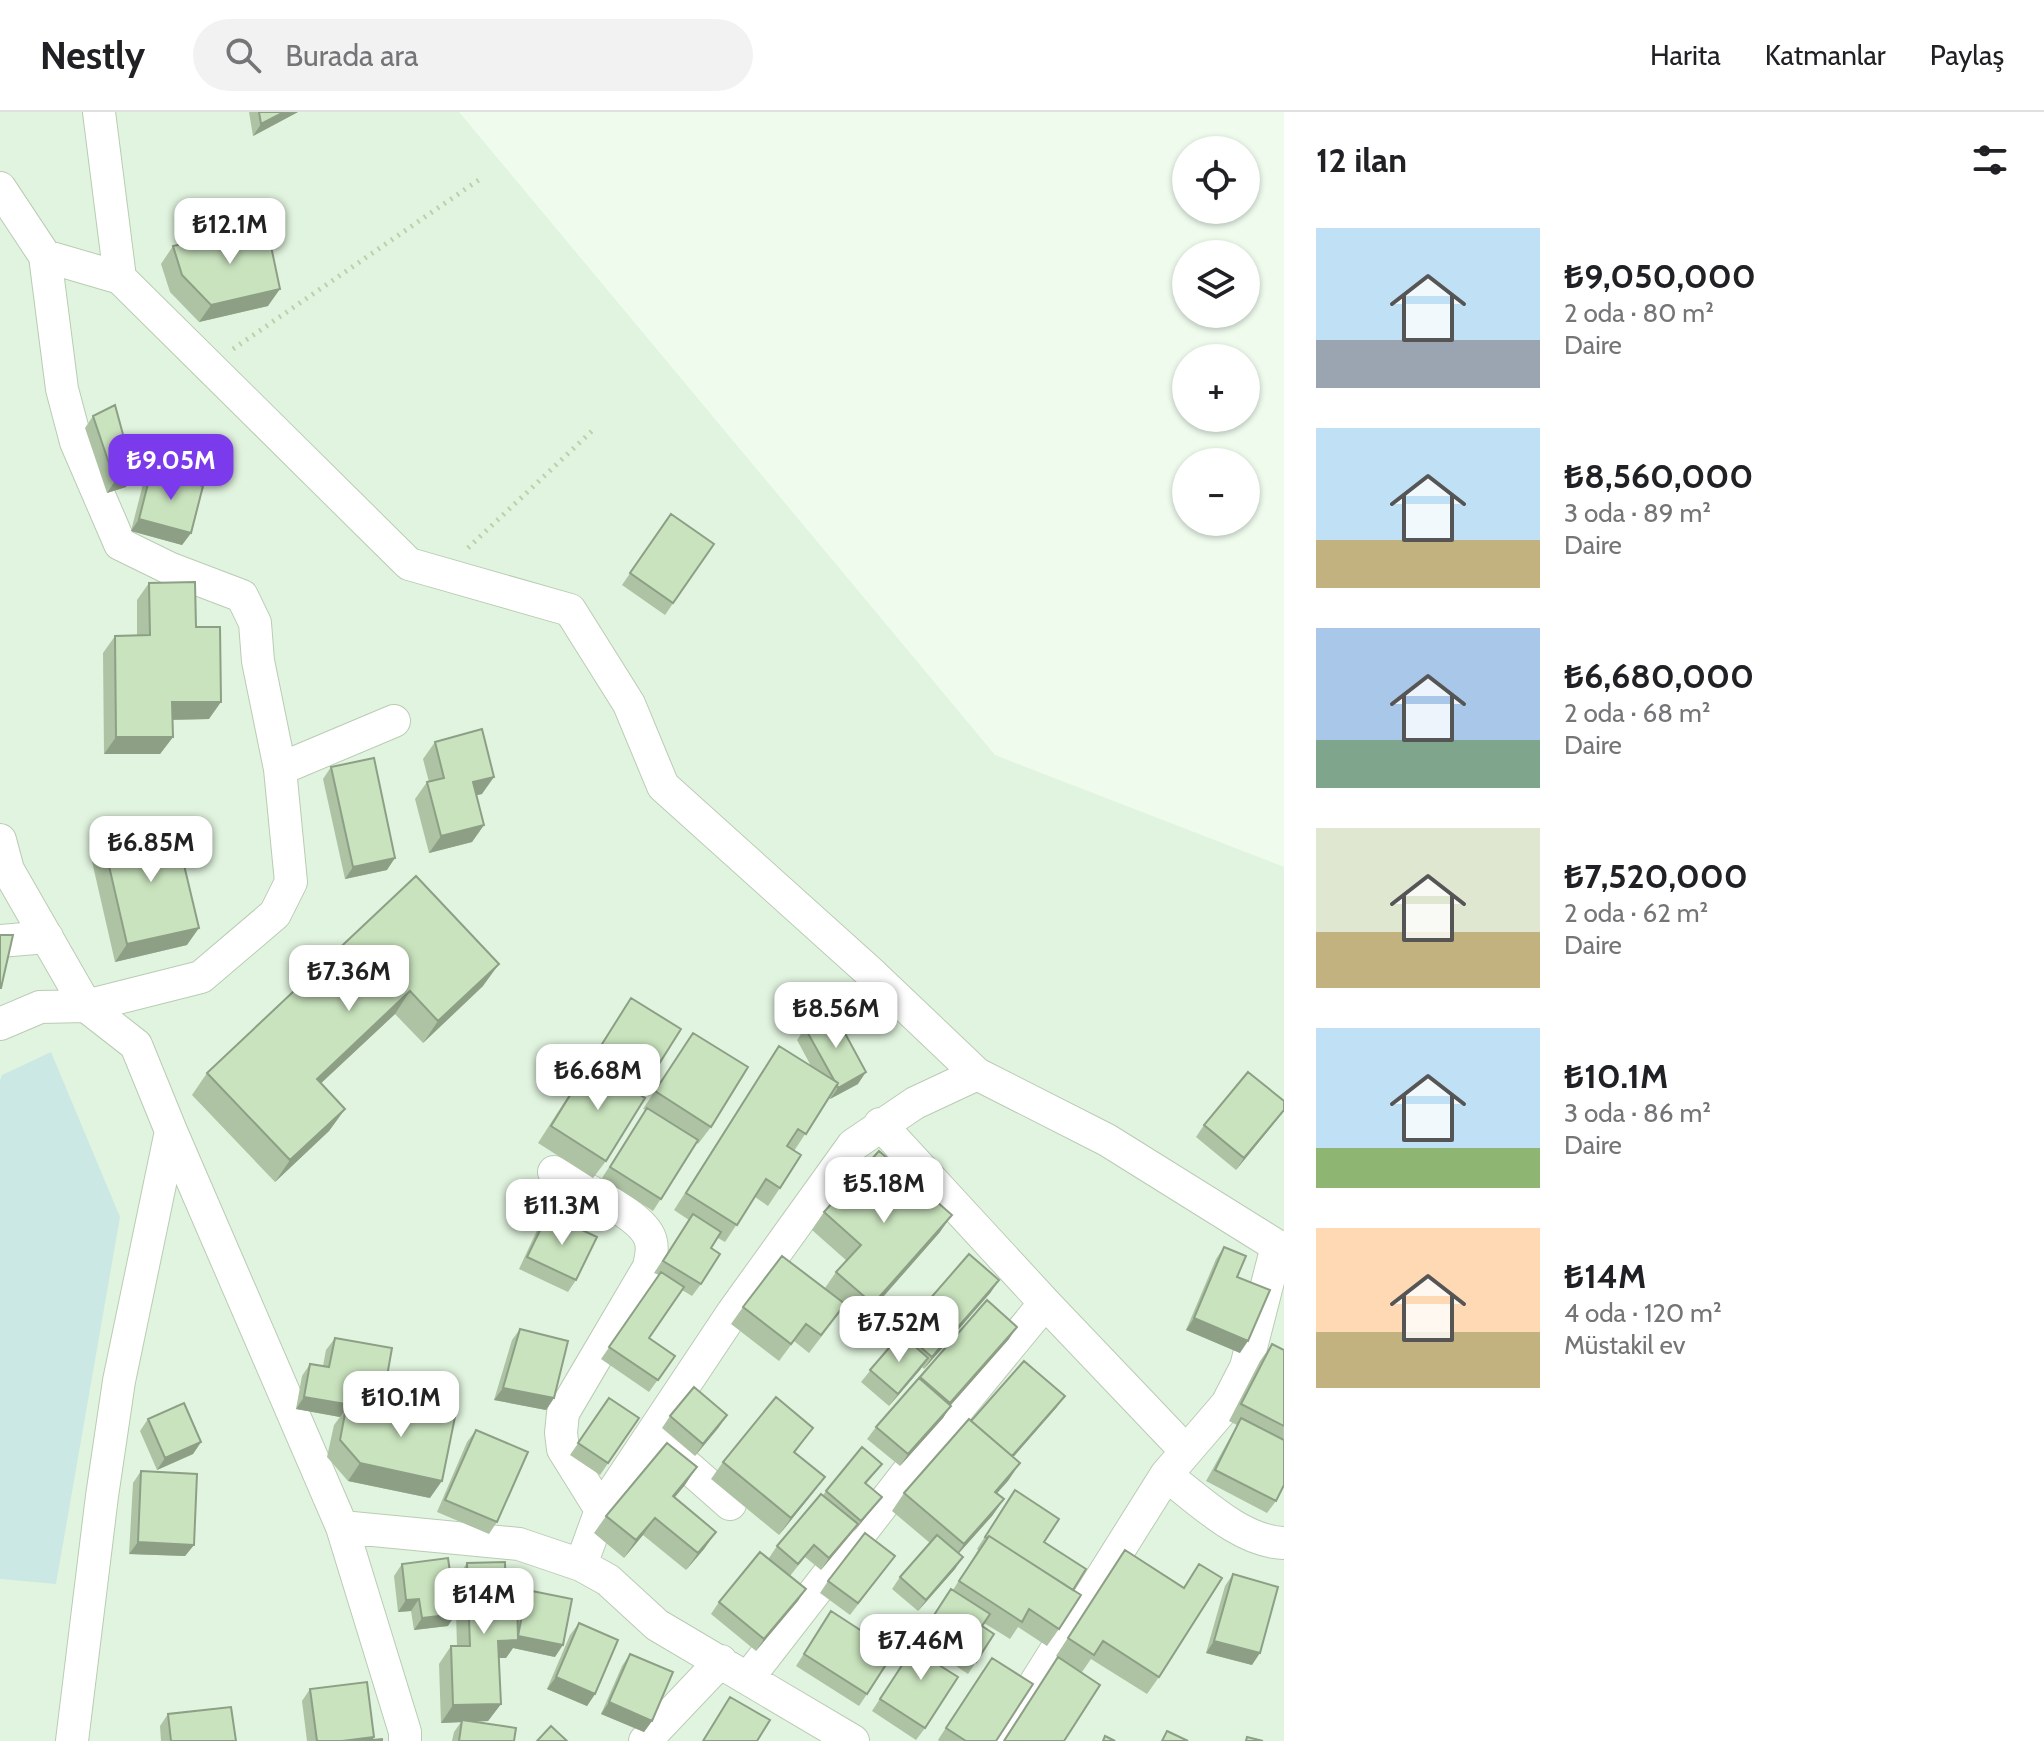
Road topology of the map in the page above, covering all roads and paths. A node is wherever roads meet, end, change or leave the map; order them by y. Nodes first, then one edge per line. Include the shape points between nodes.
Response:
1 (99, 112) edge
2 (483, 177) dead end
3 (0, 188) edge
4 (45, 256) junction
5 (120, 278) junction
6 (209, 366) junction
7 (594, 429) dead end
8 (441, 573) junction
9 (394, 721) dead end
10 (280, 769) junction
11 (0, 840) edge
12 (47, 937) junction
13 (0, 941) edge
14 (86, 1006) junction
15 (0, 1024) edge
16 (977, 1074) junction
17 (880, 1124) junction
18 (171, 1131) junction
19 (554, 1172) dead end
20 (1281, 1246) edge
21 (1045, 1303) junction
22 (651, 1433) junction
23 (1176, 1463) junction
24 (730, 1504) dead end
25 (601, 1510) junction
26 (342, 1527) junction
27 (1284, 1543) edge
28 (581, 1565) junction
29 (734, 1669) junction
30 (72, 1741) edge
31 (405, 1741) edge
32 (645, 1741) edge
33 (853, 1741) edge
34 (999, 1741) edge

1 - 5 street
2 - 6 path
3 - 4 street
4 - 5 street
4 - 10 street via 53,334 76,442 120,544 242,596 255,623
5 - 6 street
6 - 8 street via 409,564
7 - 8 path
8 - 16 street via 570,610 629,704 663,786
9 - 10 street
10 - 14 street via 291,882 275,914 201,977
11 - 12 street via 8,870
12 - 13 street
12 - 14 street
14 - 15 street via 40,1007
14 - 18 street via 136,1045
16 - 17 street
16 - 20 street via 1107,1140
17 - 21 street
17 - 22 street via 853,1145
18 - 26 street
18 - 30 street via 119,1381
19 - 25 street via 634,1218 653,1249 649,1267 563,1413 563,1449
20 - 23 street via 1246,1367 1227,1404
21 - 23 street
21 - 29 street
22 - 24 street
22 - 25 street
23 - 27 street via 1247,1535
23 - 34 street
25 - 28 street
26 - 28 street via 519,1544
26 - 31 street
28 - 29 street via 608,1580 657,1625
29 - 32 street
29 - 33 street

